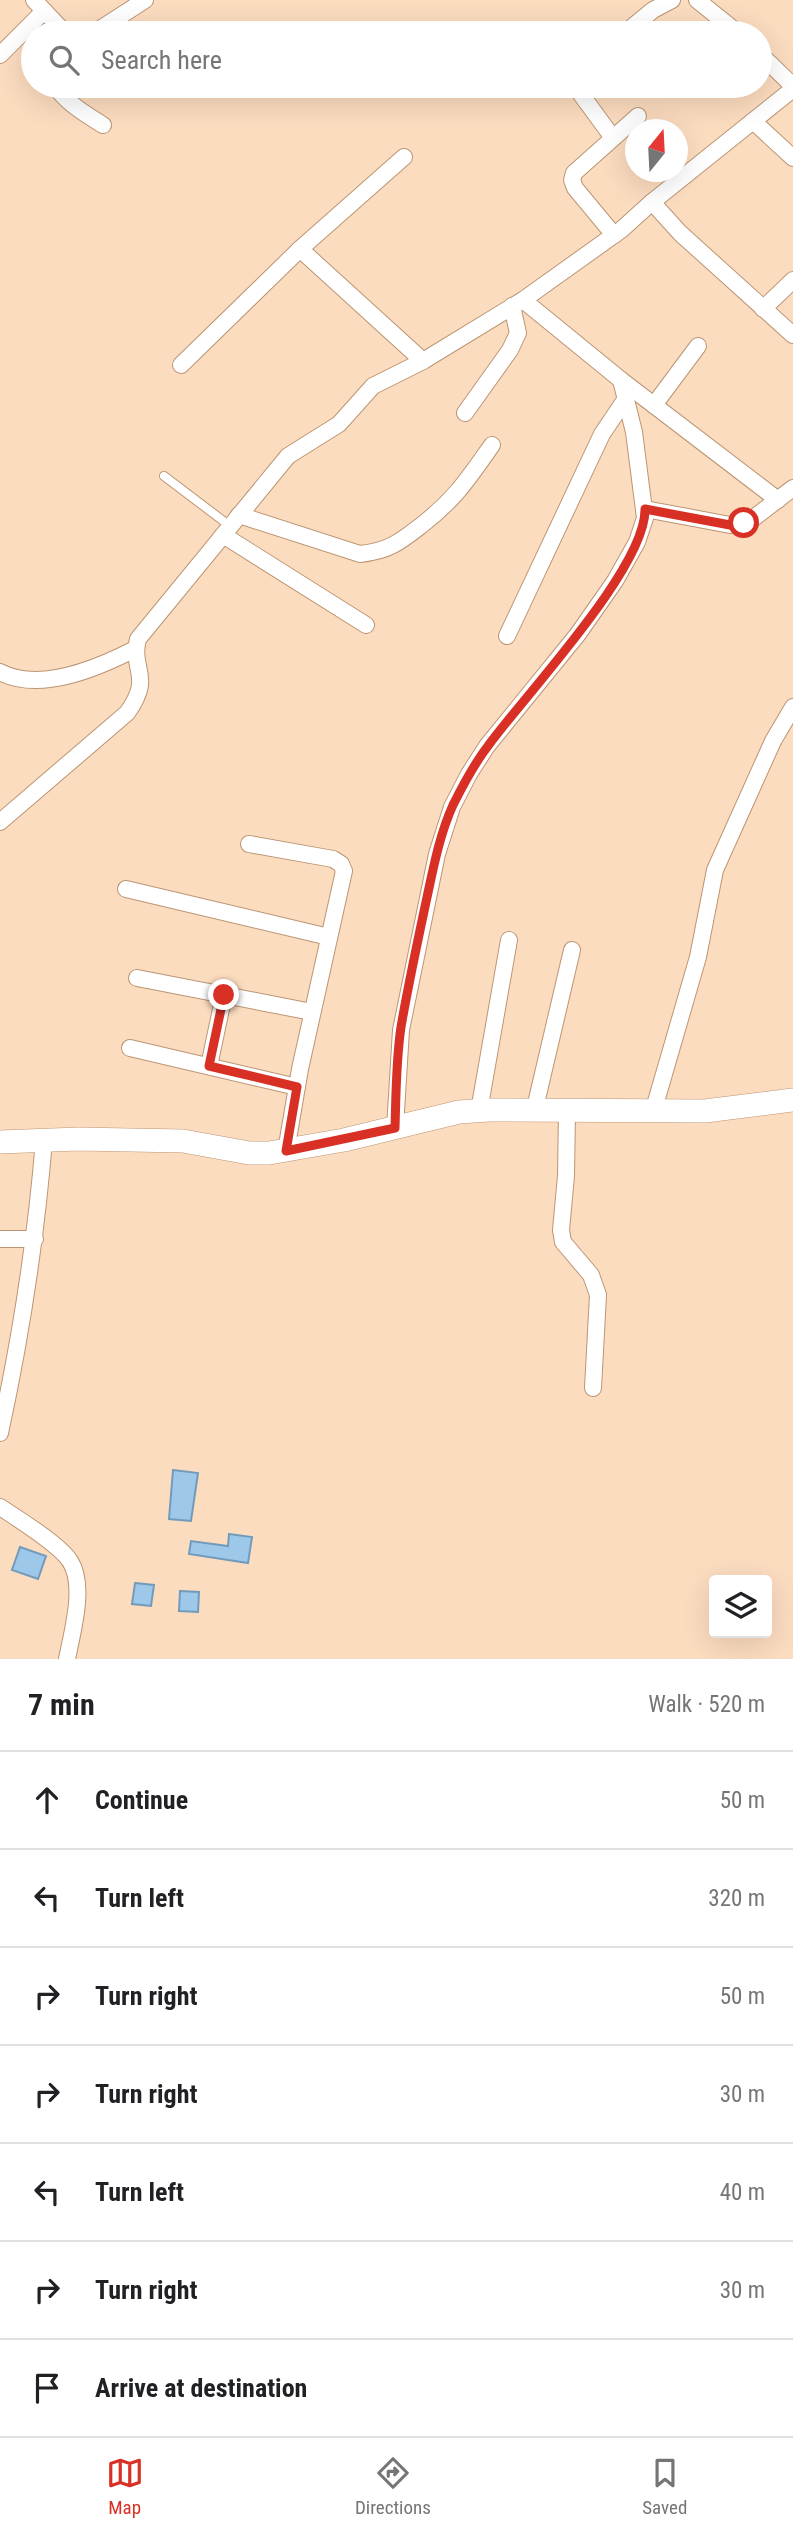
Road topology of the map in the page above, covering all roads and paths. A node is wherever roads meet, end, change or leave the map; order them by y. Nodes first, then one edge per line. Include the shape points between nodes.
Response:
1 (145, 0) edge
2 (672, 0) edge
3 (697, 0) edge
4 (39, 5) edge
5 (27, 21) edge
6 (54, 21) edge
7 (113, 21) edge
8 (640, 21) edge
9 (723, 21) edge
10 (21, 28) edge
11 (0, 55) edge
12 (772, 66) edge
13 (793, 87) edge
14 (65, 98) edge
15 (584, 98) edge
16 (638, 116) dead end
17 (753, 121) junction
18 (103, 125) dead end
19 (613, 138) junction
20 (404, 157) dead end
21 (793, 158) edge
22 (652, 202) junction
23 (614, 235) junction
24 (300, 249) junction
25 (793, 280) edge
26 (518, 303) junction
27 (763, 309) junction
28 (793, 335) edge
29 (698, 346) dead end
30 (423, 361) junction
31 (181, 365) dead end
32 (621, 380) junction
33 (625, 400) junction
34 (654, 405) junction
35 (465, 413) dead end
36 (492, 446) dead end
37 (164, 476) dead end
38 (793, 488) edge
39 (778, 500) junction
40 (645, 509) junction
41 (230, 525) junction
42 (366, 625) dead end
43 (507, 636) dead end
44 (135, 649) junction
45 (0, 673) edge
46 (792, 711) edge
47 (0, 822) edge
48 (249, 844) dead end
49 (126, 889) dead end
50 (329, 937) junction
51 (509, 940) dead end
52 (572, 950) dead end
53 (137, 978) dead end
54 (224, 995) junction
55 (312, 1012) junction
56 (130, 1048) dead end
57 (209, 1066) junction
58 (297, 1087) junction
59 (793, 1100) edge
60 (479, 1111) junction
61 (534, 1112) junction
62 (567, 1112) junction
63 (653, 1112) junction
64 (395, 1128) junction
65 (44, 1140) junction
66 (0, 1142) edge
67 (286, 1151) junction
68 (35, 1238) junction
69 (0, 1240) edge
70 (593, 1388) dead end
71 (1, 1423) edge
72 (0, 1507) edge
73 (67, 1659) edge

1 - 7 street
2 - 8 street
3 - 9 street
4 - 5 street
4 - 6 street
10 - 11 street
12 - 13 street
13 - 17 street
14 - 18 street
15 - 19 street
16 - 19 street
17 - 21 street
17 - 22 street
19 - 23 street via 572,180
20 - 24 street
22 - 23 street
22 - 27 street
23 - 26 street
24 - 30 street
24 - 31 street
25 - 27 street
26 - 30 street
26 - 32 street
26 - 35 street via 518,333 510,350
27 - 28 street
29 - 34 street
30 - 41 street via 373,386 339,424 288,456
32 - 33 street
32 - 34 street
33 - 40 street
33 - 43 street via 602,434
34 - 39 street
36 - 41 street via 442,510 380,552 360,554
37 - 41 lane
38 - 39 street
39 - 40 street via 751,520 730,525
40 - 64 street via 637,542 615,581 487,746 452,807 437,853 401,1030
41 - 42 street
41 - 44 street via 138,639
44 - 45 street via 106,664 50,679 13,679
44 - 47 street via 142,678 127,713
46 - 63 street via 773,741 715,870 698,957
48 - 50 street via 341,864 344,872
49 - 50 street
50 - 55 street
51 - 60 street
52 - 61 street
53 - 54 street
54 - 55 street
54 - 57 street
55 - 58 street
56 - 57 street
57 - 58 street
58 - 67 street
59 - 63 street
60 - 61 street
60 - 64 street
61 - 62 street
62 - 63 street
62 - 70 street via 561,1230 564,1242 591,1275 598,1296
64 - 67 street
65 - 66 street
65 - 67 street via 183,1141 249,1153
65 - 68 street
68 - 69 street
68 - 71 street
72 - 73 street via 71,1562 77,1606

